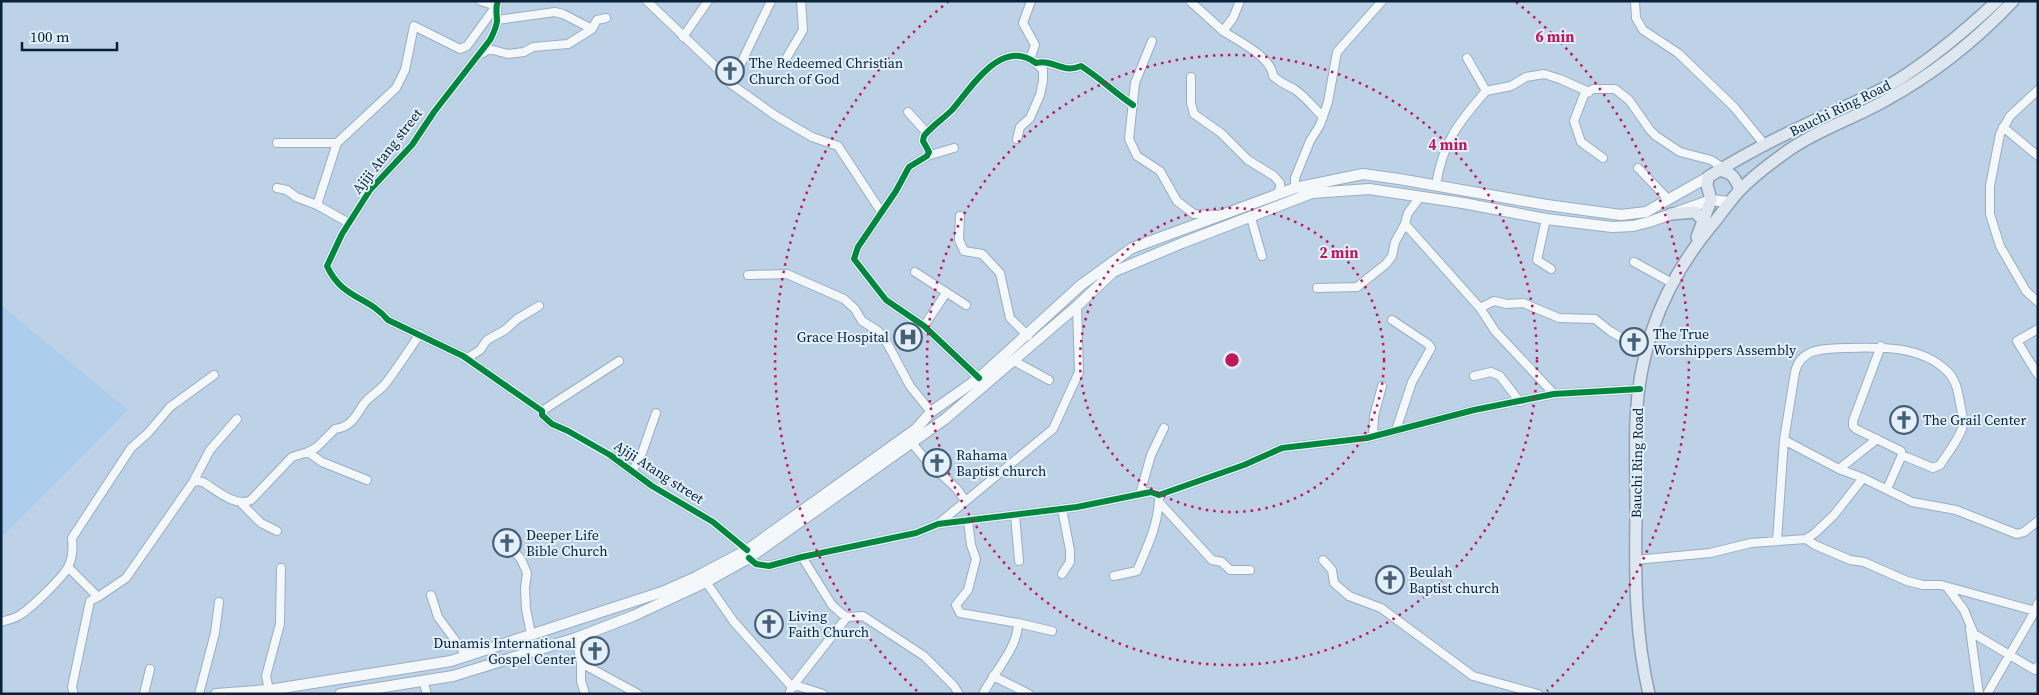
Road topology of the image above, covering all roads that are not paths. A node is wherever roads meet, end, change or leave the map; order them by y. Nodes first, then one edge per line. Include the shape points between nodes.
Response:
1 (482, 1) edge
2 (647, 1) edge
3 (708, 1) edge
4 (772, 1) edge
5 (800, 1) edge
6 (1031, 1) edge
7 (1190, 1) edge
8 (1240, 1) edge
9 (1635, 1) edge
10 (1996, 1) edge
11 (2013, 1) edge
12 (1378, 3) edge
13 (497, 4) edge
14 (606, 18) dead end
15 (497, 20) junction
16 (592, 29) junction
17 (1223, 31) junction
18 (683, 37) junction
19 (1152, 41) dead end
20 (787, 57) dead end
21 (475, 58) junction
22 (1467, 58) dead end
23 (1033, 61) junction
24 (1191, 77) dead end
25 (731, 84) junction
26 (2038, 90) edge
27 (1486, 91) junction
28 (1589, 92) junction
29 (1133, 105) junction
30 (908, 112) dead end
31 (1323, 118) junction
32 (2003, 127) junction
33 (927, 133) junction
34 (1017, 139) dead end
35 (337, 143) junction
36 (277, 144) dead end
37 (1764, 144) junction
38 (954, 148) dead end
39 (927, 156) junction
40 (2038, 156) edge
41 (1603, 158) dead end
42 (1638, 168) dead end
43 (1721, 169) junction
44 (1708, 177) junction
45 (1436, 185) junction
46 (277, 188) dead end
47 (1295, 188) junction
48 (1740, 190) junction
49 (1276, 195) junction
50 (1420, 197) junction
51 (1669, 200) junction
52 (1711, 200) junction
53 (1729, 202) junction
54 (317, 205) junction
55 (882, 213) junction
56 (1223, 214) junction
57 (1671, 214) junction
58 (960, 216) dead end
59 (1250, 218) junction
60 (1546, 218) junction
61 (1703, 220) junction
62 (349, 223) junction
63 (1405, 224) junction
64 (1695, 244) junction
65 (1262, 256) dead end
66 (1634, 262) dead end
67 (1551, 269) dead end
68 (915, 272) dead end
69 (748, 275) dead end
70 (1672, 283) junction
71 (1317, 288) dead end
72 (946, 294) junction
73 (2038, 302) edge
74 (966, 305) dead end
75 (539, 306) dead end
76 (1077, 306) junction
77 (1480, 308) junction
78 (1392, 320) dead end
79 (924, 326) junction
80 (2038, 328) edge
81 (420, 334) junction
82 (1028, 336) junction
83 (1881, 346) junction
84 (1646, 352) junction
85 (466, 359) junction
86 (619, 361) dead end
87 (1014, 362) junction
88 (214, 375) dead end
89 (2038, 375) edge
90 (1474, 376) dead end
91 (979, 378) junction
92 (1050, 380) dead end
93 (1382, 386) dead end
94 (1640, 389) junction
95 (1554, 394) junction
96 (1520, 402) junction
97 (542, 411) junction
98 (931, 412) junction
99 (656, 413) dead end
100 (237, 419) dead end
101 (1164, 428) dead end
102 (1396, 430) junction
103 (1372, 435) junction
104 (1877, 439) junction
105 (1784, 440) junction
106 (912, 443) junction
107 (308, 452) junction
108 (1902, 454) junction
109 (1839, 469) junction
110 (633, 470) junction
111 (1863, 478) junction
112 (367, 480) dead end
113 (192, 482) junction
114 (1887, 490) junction
115 (1140, 494) junction
116 (1159, 498) junction
117 (965, 500) junction
118 (241, 503) junction
119 (1062, 509) junction
120 (1016, 515) junction
121 (968, 521) junction
122 (2038, 522) edge
123 (938, 524) junction
124 (277, 531) dead end
125 (1806, 539) junction
126 (1777, 541) junction
127 (509, 546) dead end
128 (748, 554) junction
129 (802, 557) junction
130 (1323, 560) dead end
131 (1635, 560) junction
132 (1019, 561) dead end
133 (68, 567) junction
134 (280, 568) dead end
135 (1250, 570) dead end
136 (1062, 574) dead end
137 (1114, 576) dead end
138 (706, 582) junction
139 (1947, 587) junction
140 (431, 595) dead end
141 (98, 597) junction
142 (219, 602) dead end
143 (2036, 607) edge
144 (847, 617) junction
145 (1, 622) edge
146 (1018, 622) junction
147 (1969, 624) junction
148 (1052, 631) dead end
149 (531, 634) junction
150 (576, 638) junction
151 (466, 655) junction
152 (2010, 656) junction
153 (580, 663) junction
154 (2038, 666) edge
155 (150, 669) dead end
156 (993, 676) junction
157 (423, 680) junction
158 (269, 690) junction
159 (790, 690) edge
160 (74, 694) edge
161 (144, 694) edge
162 (199, 694) edge
163 (216, 694) edge
164 (340, 694) edge
165 (427, 694) edge
166 (585, 694) edge
167 (638, 694) edge
168 (823, 694) edge
169 (959, 694) edge
170 (983, 694) edge
171 (1029, 694) edge
172 (1538, 694) edge
173 (1649, 694) edge
174 (1979, 694) edge
175 (1987, 694) edge

1 - 13 street
2 - 18 street
3 - 18 street
4 - 25 street
5 - 20 street via 804,30
6 - 23 street via 1023,23 1035,45
7 - 17 street
8 - 17 street
9 - 37 street via 1636,18 1643,30 1678,53 1734,107
10 - 37 main road, Bauchi Ring Road via 1939,51 1898,80
11 - 48 main road, Bauchi Ring Road via 1955,53 1913,83 1888,100 1800,143
12 - 31 street via 1337,52
13 - 15 street, Ajiji Atang street
13 - 35 street via 467,46 460,49 414,26 405,70 396,88
14 - 16 street via 598,20
15 - 16 street via 555,12
15 - 21 street, Ajiji Atang street via 490,40
16 - 21 street via 568,44 533,47 508,54 489,49
17 - 31 street via 1264,58 1274,76 1284,86 1299,93
18 - 25 street
19 - 29 street via 1135,83
21 - 62 street, Ajiji Atang street via 412,145 370,190
22 - 27 street
23 - 29 street via 1047,61 1070,70 1081,66
23 - 33 street via 1015,55 991,65
23 - 34 street via 1043,70 1043,81 1030,118 1020,128
24 - 49 street via 1194,114 1248,160 1274,176 1280,182
25 - 55 street via 812,137 838,146
26 - 32 street
27 - 28 street via 1544,74
27 - 45 street via 1449,138
28 - 41 street via 1578,106 1574,121 1581,142
28 - 43 street via 1593,89 1615,89 1629,100 1656,136 1680,152 1711,160
29 - 56 street via 1129,139 1137,156 1160,171 1177,201 1194,214
30 - 33 street
31 - 47 street via 1295,178
32 - 40 street
32 - 73 street via 1990,186 1990,214 2008,262 2026,291
33 - 39 street via 923,141 929,152
35 - 36 street
35 - 54 street
37 - 43 main road, Bauchi Ring Road
38 - 39 street
39 - 55 street via 909,167
42 - 51 street
43 - 44 main road, Bauchi Ring Road
43 - 48 main road via 1736,178
44 - 51 main road
44 - 52 main road, Bauchi Ring Road
45 - 47 main road via 1363,174
45 - 51 main road via 1621,215 1646,212
46 - 54 street
47 - 49 main road
48 - 53 main road, Bauchi Ring Road
49 - 56 main road
50 - 59 main road via 1369,189 1312,193
50 - 60 main road
50 - 63 street via 1408,213
52 - 53 main road
52 - 57 main road
52 - 61 main road, Bauchi Ring Road
53 - 64 main road, Bauchi Ring Road
54 - 62 street
55 - 79 street via 858,247 854,259 886,300
56 - 82 main road via 1132,248 1081,285
57 - 60 main road via 1633,226 1612,227
57 - 61 main road via 1695,212
58 - 82 street via 961,246 964,251 982,254 1000,273 1010,318
59 - 65 street
59 - 76 main road via 1113,272
60 - 67 street via 1537,260
61 - 64 main road, Bauchi Ring Road
62 - 81 street, Ajiji Atang street via 327,266 331,276 346,292 381,312 388,320
63 - 71 street via 1386,264 1357,287
63 - 77 street
64 - 70 main road, Bauchi Ring Road
66 - 70 street
68 - 72 street
69 - 98 street via 787,274 844,299 862,321 878,331 888,343 910,386
70 - 84 main road, Bauchi Ring Road
72 - 74 street
72 - 79 street
75 - 85 street via 487,340 480,350
76 - 87 main road
76 - 117 street via 1079,372 1053,429
77 - 84 street via 1494,301 1523,303 1559,318 1595,319
77 - 95 street via 1495,331
78 - 102 street via 1431,348 1412,382
79 - 91 street
80 - 89 street via 2017,341
81 - 85 street, Ajiji Atang street
81 - 107 street via 385,384 364,404 348,426 335,429
82 - 91 main road via 1006,351
83 - 104 street via 1853,421 1853,426
83 - 105 street via 1816,350 1804,356 1796,365
83 - 108 street via 1930,358 1948,372 1957,385 1963,427 1940,465 1933,468
84 - 94 main road, Bauchi Ring Road
85 - 97 street, Ajiji Atang street
86 - 97 street
87 - 92 street
87 - 106 main road
88 - 133 street via 170,406 131,448 72,538
90 - 96 street via 1491,372 1500,376
91 - 98 main road
93 - 103 street
94 - 95 street
94 - 131 main road, Bauchi Ring Road via 1636,419
95 - 96 street
96 - 102 street
97 - 110 street, Ajiji Atang street via 552,424
98 - 128 main road via 916,429
99 - 110 street
100 - 113 street via 210,450
101 - 115 street via 1151,455
102 - 103 street
103 - 116 street via 1282,448
104 - 108 street
104 - 109 street
105 - 109 street
105 - 126 street
106 - 117 street
106 - 128 main road
107 - 112 street via 322,462
107 - 118 street via 292,457 251,500
108 - 114 street
109 - 111 street
110 - 128 street, Ajiji Atang street via 652,486 713,522
111 - 114 street
111 - 125 street via 1834,515
113 - 118 street via 203,482
113 - 141 street via 126,578
114 - 122 street via 1912,502 1956,510 2011,533 2024,532
115 - 116 street via 1151,492
115 - 119 street
116 - 135 street via 1212,560 1222,562 1230,570
116 - 137 street via 1153,536 1137,571
117 - 123 street
118 - 124 street via 261,524
119 - 120 street
119 - 136 street via 1070,550 1070,562
120 - 121 street
120 - 132 street
121 - 123 street
121 - 146 street via 976,559 968,590 956,605 957,610
123 - 129 street via 916,533
125 - 126 street
125 - 139 street via 1907,581
126 - 131 street via 1751,543 1710,553
127 - 149 street via 521,559 527,573 524,588
128 - 129 street via 756,564 770,566
128 - 138 main road
128 - 149 main road via 662,592
129 - 144 street via 832,605
130 - 172 street via 1332,570 1334,583 1348,596 1381,608 1472,676
131 - 173 main road, Bauchi Ring Road via 1638,629
133 - 141 street
133 - 145 street via 26,611
134 - 158 street via 280,624 267,671
138 - 150 main road
138 - 159 street
139 - 143 street
139 - 147 street via 1964,610
140 - 151 street via 438,617
141 - 160 street via 90,601 72,688
142 - 162 street
143 - 152 street
144 - 159 street
144 - 169 street via 862,616 924,656
146 - 148 street
146 - 156 street via 1009,652
147 - 152 street via 1974,634
147 - 174 street
149 - 151 main road
150 - 153 street
150 - 157 main road via 453,676
151 - 158 main road via 438,663
152 - 154 street via 2035,670
152 - 175 street
153 - 166 street
153 - 167 street
155 - 161 street
156 - 170 street
156 - 171 street
157 - 164 main road
157 - 165 street
158 - 163 main road
159 - 168 street via 798,686

